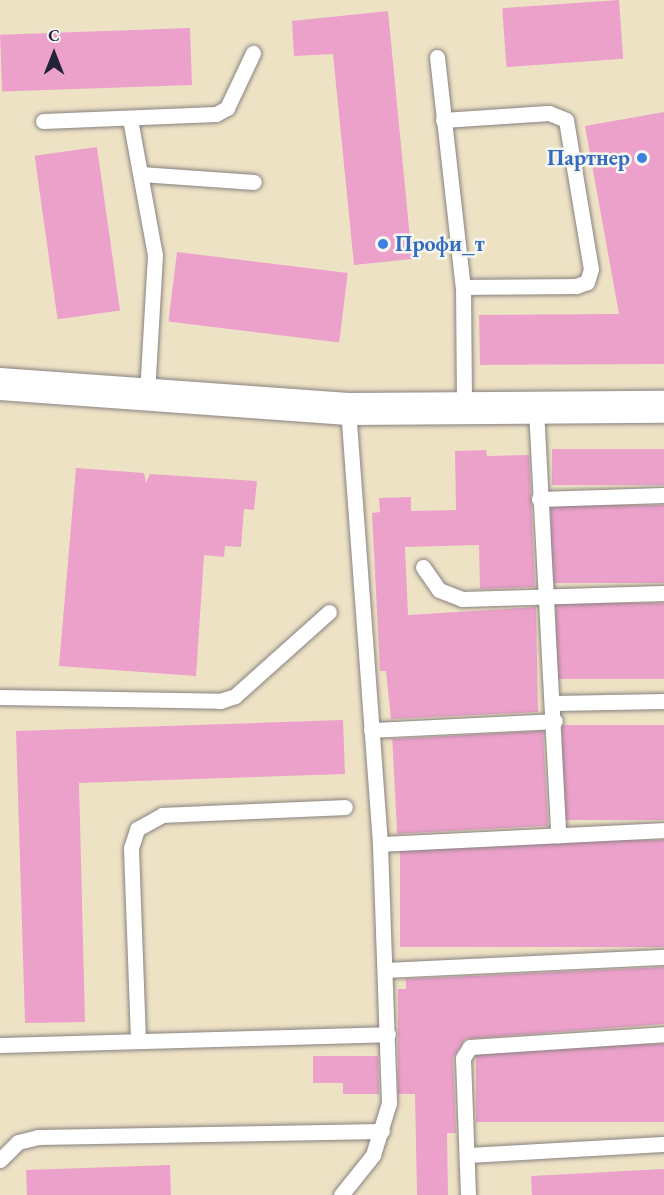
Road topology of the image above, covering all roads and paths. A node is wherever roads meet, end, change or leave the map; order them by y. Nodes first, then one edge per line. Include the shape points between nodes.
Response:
1 (253, 53) dead end
2 (437, 57) dead end
3 (130, 119) junction
4 (443, 120) junction
5 (43, 122) dead end
6 (141, 174) junction
7 (254, 182) dead end
8 (463, 287) junction
9 (0, 384) edge
10 (147, 394) junction
11 (664, 407) edge
12 (348, 409) junction
13 (536, 409) junction
14 (464, 410) junction
15 (664, 495) edge
16 (539, 499) junction
17 (423, 567) dead end
18 (664, 593) edge
19 (547, 596) junction
20 (328, 612) dead end
21 (0, 697) edge
22 (664, 701) edge
23 (554, 703) junction
24 (555, 722) junction
25 (371, 730) junction
26 (345, 807) dead end
27 (664, 830) edge
28 (558, 836) junction
29 (380, 844) junction
30 (664, 957) edge
31 (387, 970) junction
32 (388, 1034) junction
33 (664, 1034) edge
34 (138, 1040) junction
35 (0, 1045) edge
36 (382, 1131) junction
37 (664, 1144) edge
38 (467, 1155) junction
39 (0, 1160) edge
40 (341, 1195) edge
41 (468, 1195) edge

1 - 3 lane via 227,108 216,114
2 - 4 lane
3 - 5 lane
3 - 6 lane
4 - 8 lane
4 - 8 lane via 549,112 566,120 591,269 587,282 576,286
6 - 7 lane
6 - 10 lane via 155,255
8 - 14 lane
9 - 10 street
10 - 12 street
11 - 13 street
12 - 14 street
12 - 25 lane
13 - 14 street
13 - 16 lane
15 - 16 lane
16 - 19 lane
17 - 19 lane via 439,590 462,599
18 - 19 lane
19 - 23 lane
20 - 21 lane via 235,696 220,701
22 - 23 lane
23 - 24 lane
24 - 25 lane
24 - 28 lane
25 - 29 lane
26 - 34 lane via 162,814 137,830 131,848
27 - 28 lane
28 - 29 lane
29 - 31 lane
30 - 31 lane
31 - 32 lane
32 - 34 lane
32 - 36 lane via 389,1103
33 - 38 lane via 470,1047 463,1058
34 - 35 lane
36 - 39 lane via 38,1137 18,1142
36 - 40 lane via 358,1180
37 - 38 lane
38 - 41 lane

